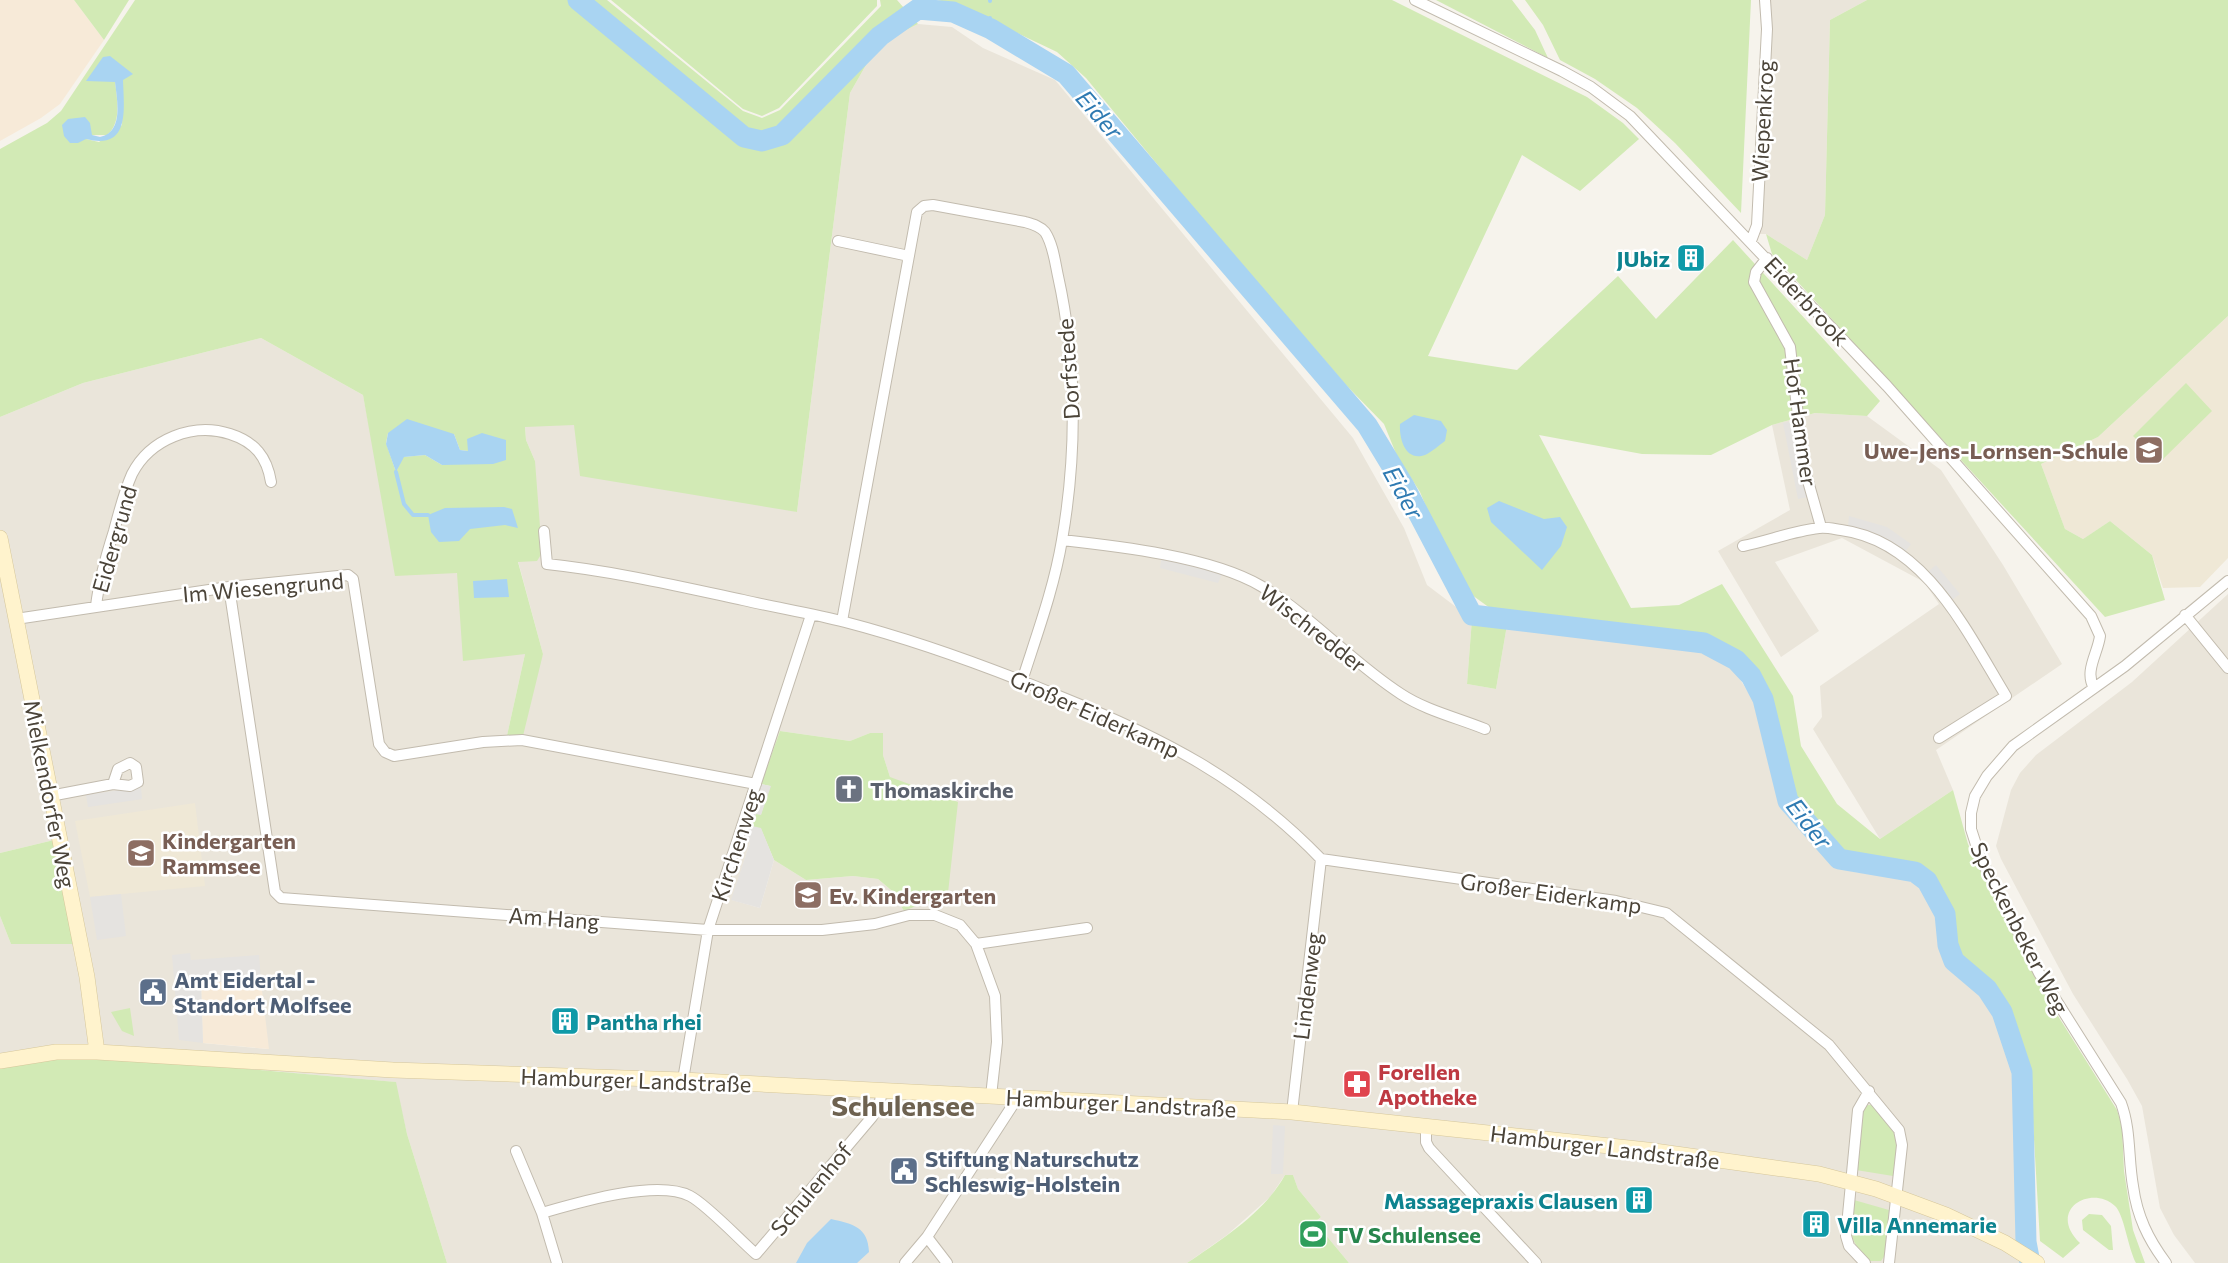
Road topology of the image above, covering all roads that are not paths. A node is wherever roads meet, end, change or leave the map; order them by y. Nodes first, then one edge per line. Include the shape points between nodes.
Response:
1 (1414, 0) edge
2 (1765, 0) edge
3 (838, 241) dead end
4 (1751, 241) junction
5 (909, 256) junction
6 (1767, 258) junction
7 (271, 482) dead end
8 (1821, 527) junction
9 (544, 531) dead end
10 (0, 537) edge
11 (1062, 540) junction
12 (1743, 546) dead end
13 (4, 573) edge
14 (2228, 581) edge
15 (229, 587) junction
16 (96, 606) junction
17 (812, 615) junction
18 (2185, 615) junction
19 (16, 619) junction
20 (842, 621) junction
21 (2228, 668) edge
22 (1022, 681) junction
23 (2094, 688) junction
24 (1485, 729) dead end
25 (1939, 738) dead end
26 (113, 784) dead end
27 (756, 784) junction
28 (50, 796) junction
29 (1321, 860) junction
30 (1088, 928) dead end
31 (708, 930) junction
32 (976, 944) junction
33 (97, 1052) junction
34 (0, 1061) edge
35 (683, 1080) junction
36 (882, 1091) junction
37 (1869, 1091) junction
38 (991, 1096) junction
39 (1018, 1097) junction
40 (1292, 1112) junction
41 (1426, 1127) junction
42 (516, 1150) dead end
43 (1849, 1181) junction
44 (1896, 1196) junction
45 (542, 1213) junction
46 (927, 1237) junction
47 (2033, 1261) edge
48 (557, 1263) edge
49 (905, 1263) edge
50 (947, 1263) edge
51 (1536, 1263) edge
52 (1865, 1263) edge
53 (1889, 1263) edge
54 (2166, 1263) edge

1 - 4 street, Eiderbrook via 1591,87 1630,116
2 - 4 street, Wiepenkrog via 1767,29 1757,225
3 - 5 street
4 - 6 street, Eiderbrook
5 - 11 street, Dorfstede via 917,212 924,206 1025,222 1045,233 1063,299 1073,413
5 - 20 street, Dorfstede
6 - 8 street, Hof Hammer via 1756,272 1754,282 1790,348 1804,467
6 - 23 street, Eiderbrook via 1887,386 2091,616 2100,636 2090,671
7 - 16 street, Eidergrund via 268,464 259,451 228,434 192,431 160,444 133,472 99,582
8 - 12 street
8 - 25 street via 1862,533 1899,553 1925,576 1949,604 2006,696
9 - 17 street, Großer Eiderkamp via 547,564 600,570
10 - 13 main road, Mielkendorfer Weg
11 - 22 street, Dorfstede via 1051,590
11 - 24 street, Wischredder via 1162,555 1224,570 1258,584 1291,605 1366,670 1403,696
13 - 19 main road, Mielkendorfer Weg
14 - 18 street, Speckenbeker Weg
15 - 16 street, Im Wiesengrund
15 - 27 street, Im Wiesengrund via 348,575 353,579 379,744 394,756 522,740
15 - 31 street, Am Hang via 275,892 281,898
16 - 19 street, Im Wiesengrund
17 - 20 street, Großer Eiderkamp
17 - 27 street, Kirchenweg
18 - 21 street
18 - 23 street, Speckenbeker Weg
19 - 28 main road, Mielkendorfer Weg
20 - 22 street, Großer Eiderkamp
22 - 29 street, Großer Eiderkamp via 1176,747 1244,790 1294,831
23 - 54 street, Speckenbeker Weg via 2013,746 1997,762 1975,796 1971,829 1980,857 2048,990 2121,1103 2141,1220
26 - 28 street
27 - 31 street, Kirchenweg
28 - 33 main road, Mielkendorfer Weg via 87,977
29 - 37 street, Großer Eiderkamp via 1616,900 1666,913 1805,1023
29 - 40 street, Lindenweg
30 - 32 street
31 - 32 street, Am Hang via 822,930 875,924 909,915 935,915 960,925
31 - 35 street, Kirchenweg
32 - 38 street, Am Hang via 995,996 997,1042
33 - 34 main road, Hamburger Landstraße via 56,1052
33 - 35 main road, Hamburger Landstraße via 393,1070
35 - 36 main road, Hamburger Landstraße
36 - 38 main road, Hamburger Landstraße
36 - 45 street, Schulenhof via 872,1117 756,1254 691,1196 671,1191 609,1196
37 - 43 street via 1858,1110
37 - 44 street, Großer Eiderkamp via 1902,1138
38 - 39 main road, Hamburger Landstraße
39 - 40 main road, Hamburger Landstraße
39 - 46 street
40 - 41 main road, Hamburger Landstraße
41 - 43 main road, Hamburger Landstraße via 1647,1150
41 - 51 street via 1429,1148
42 - 45 street
43 - 44 main road, Hamburger Landstraße
43 - 52 street via 1845,1236
44 - 47 main road, Hamburger Landstraße via 1946,1215
44 - 53 street, Großer Eiderkamp
45 - 48 street
46 - 49 street
46 - 50 street

